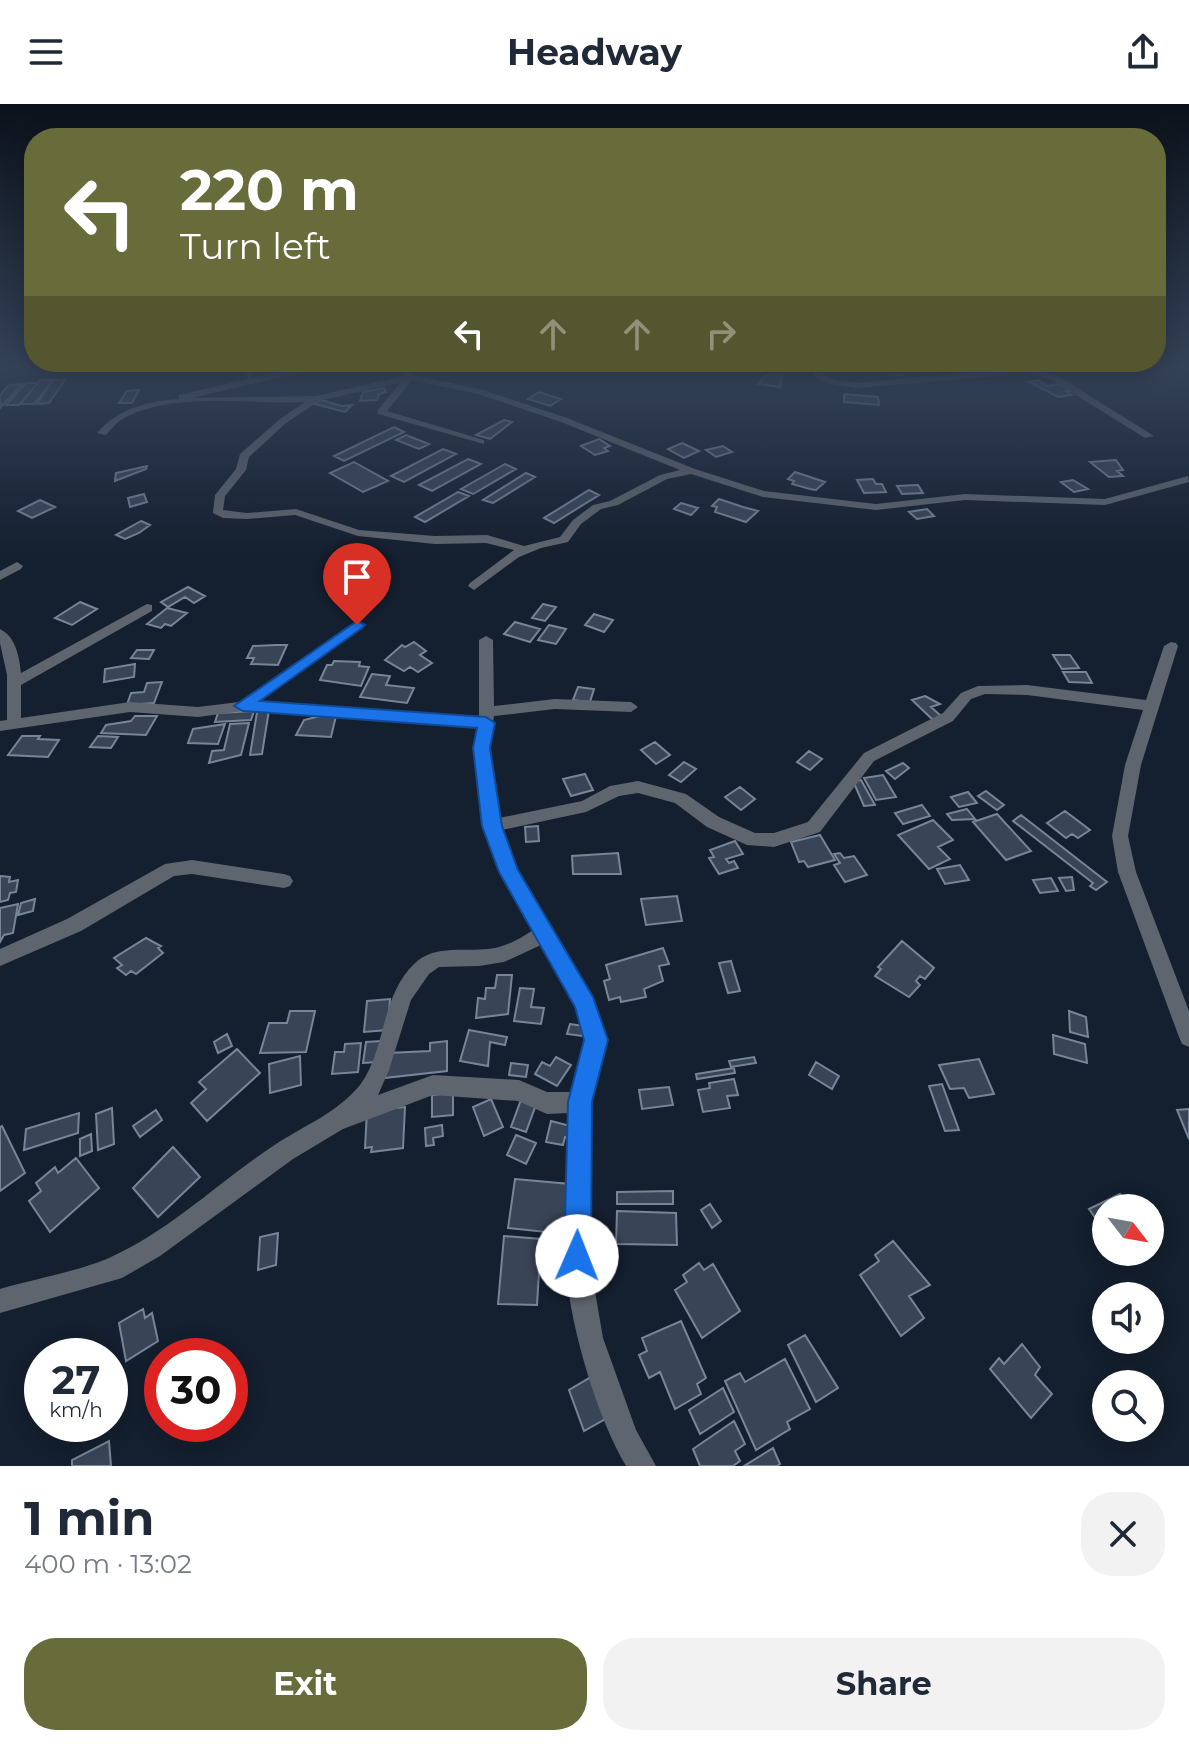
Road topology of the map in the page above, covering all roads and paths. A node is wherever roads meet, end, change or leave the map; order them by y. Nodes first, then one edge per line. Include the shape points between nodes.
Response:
1 (104, 430) edge
2 (273, 430) edge
3 (439, 430) edge
4 (588, 430) edge
5 (1139, 430) edge
6 (102, 433) dead end
7 (1149, 436) dead end
8 (480, 442) dead end
9 (691, 471) junction
10 (1188, 479) edge
11 (522, 549) junction
12 (17, 566) dead end
13 (0, 576) edge
14 (474, 586) dead end
15 (147, 608) dead end
16 (357, 625) dead end
17 (0, 633) edge
18 (486, 640) dead end
19 (1171, 646) dead end
20 (9, 677) edge
21 (243, 706) junction
22 (1152, 706) junction
23 (631, 707) dead end
24 (487, 717) junction
25 (7, 724) edge
26 (492, 826) junction
27 (284, 881) dead end
28 (542, 934) junction
29 (0, 958) edge
30 (1189, 1037) edge
31 (580, 1102) junction
32 (337, 1121) junction
33 (0, 1301) edge
34 (642, 1466) edge

1 - 6 street
2 - 11 street via 244,456 241,470 220,495 217,511 223,515 296,512 358,533 487,539
3 - 8 street
4 - 9 street
5 - 7 street
9 - 10 street via 763,494 876,507 979,497 1105,502
9 - 11 street via 664,477 597,507 564,540
11 - 14 street
12 - 13 street
15 - 20 street
16 - 21 street
17 - 20 street via 6,638
18 - 24 street
19 - 22 street
20 - 25 street
21 - 24 street
21 - 25 street via 198,712 130,707
22 - 26 street via 983,689 966,696 948,717 869,757 814,827 774,840 753,840 713,822 680,798 638,787 616,790 586,806
22 - 30 street via 1133,765 1120,836 1127,872
23 - 24 street via 555,704
24 - 26 street via 481,748
26 - 28 street
27 - 29 street via 192,867 171,869 74,925
28 - 31 street via 585,1004 596,1040
28 - 32 street via 502,957 427,963 408,986 371,1088
31 - 32 street via 547,1103 519,1091 433,1085
31 - 34 street via 577,1256 590,1338 625,1438
32 - 33 street via 113,1269

